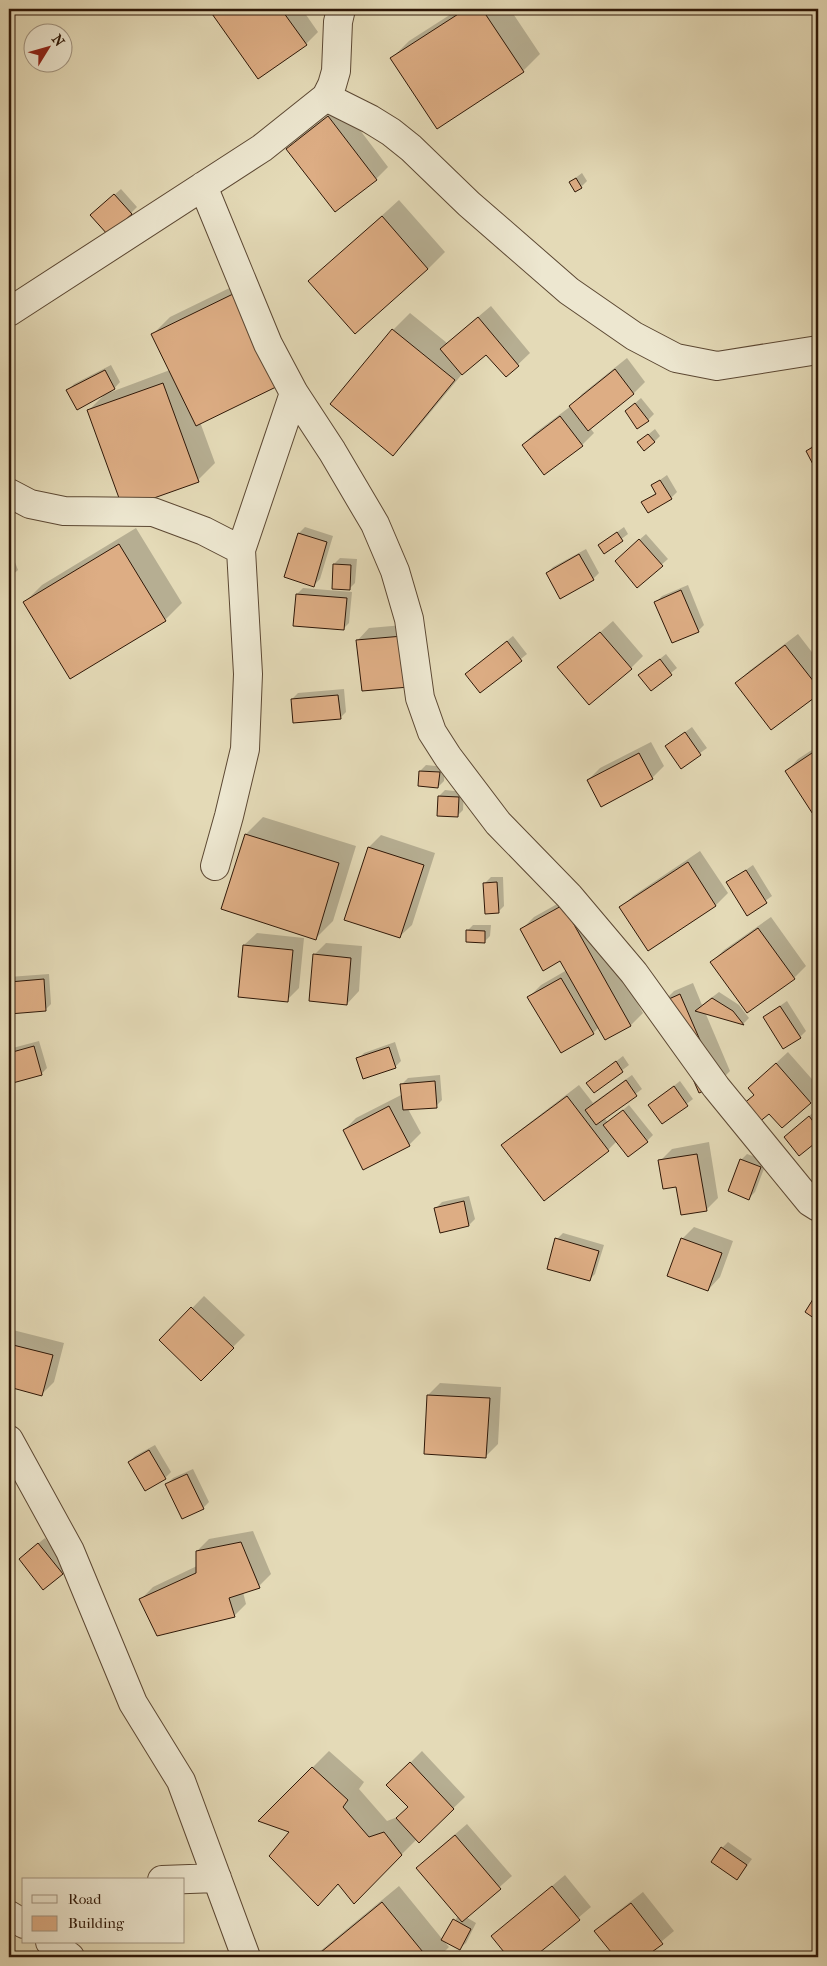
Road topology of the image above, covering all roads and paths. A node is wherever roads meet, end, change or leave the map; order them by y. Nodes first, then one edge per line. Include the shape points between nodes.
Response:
1 (341, 9) edge
2 (326, 97) junction
3 (203, 186) junction
4 (9, 312) edge
5 (818, 350) edge
6 (294, 393) junction
7 (9, 493) edge
8 (241, 550) junction
9 (215, 866) dead end
10 (818, 1207) edge
11 (9, 1440) edge
12 (216, 1878) junction
13 (185, 1879) edge
14 (53, 1944) edge
15 (70, 1957) edge
16 (246, 1957) edge

1 - 2 street via 336,71
2 - 3 street via 262,148
2 - 5 street via 391,132 569,291 634,336 676,358 717,366
3 - 4 street
3 - 6 street via 249,301
6 - 8 street
6 - 10 street via 375,524 395,571 409,619 420,698 432,732 448,758 498,823 569,896 634,973 716,1087 810,1202
7 - 8 street via 30,504 64,511 153,512 204,531
8 - 9 street via 248,674 245,749
11 - 12 street via 70,1551 133,1703 181,1781
12 - 13 street
12 - 16 street
14 - 15 street

